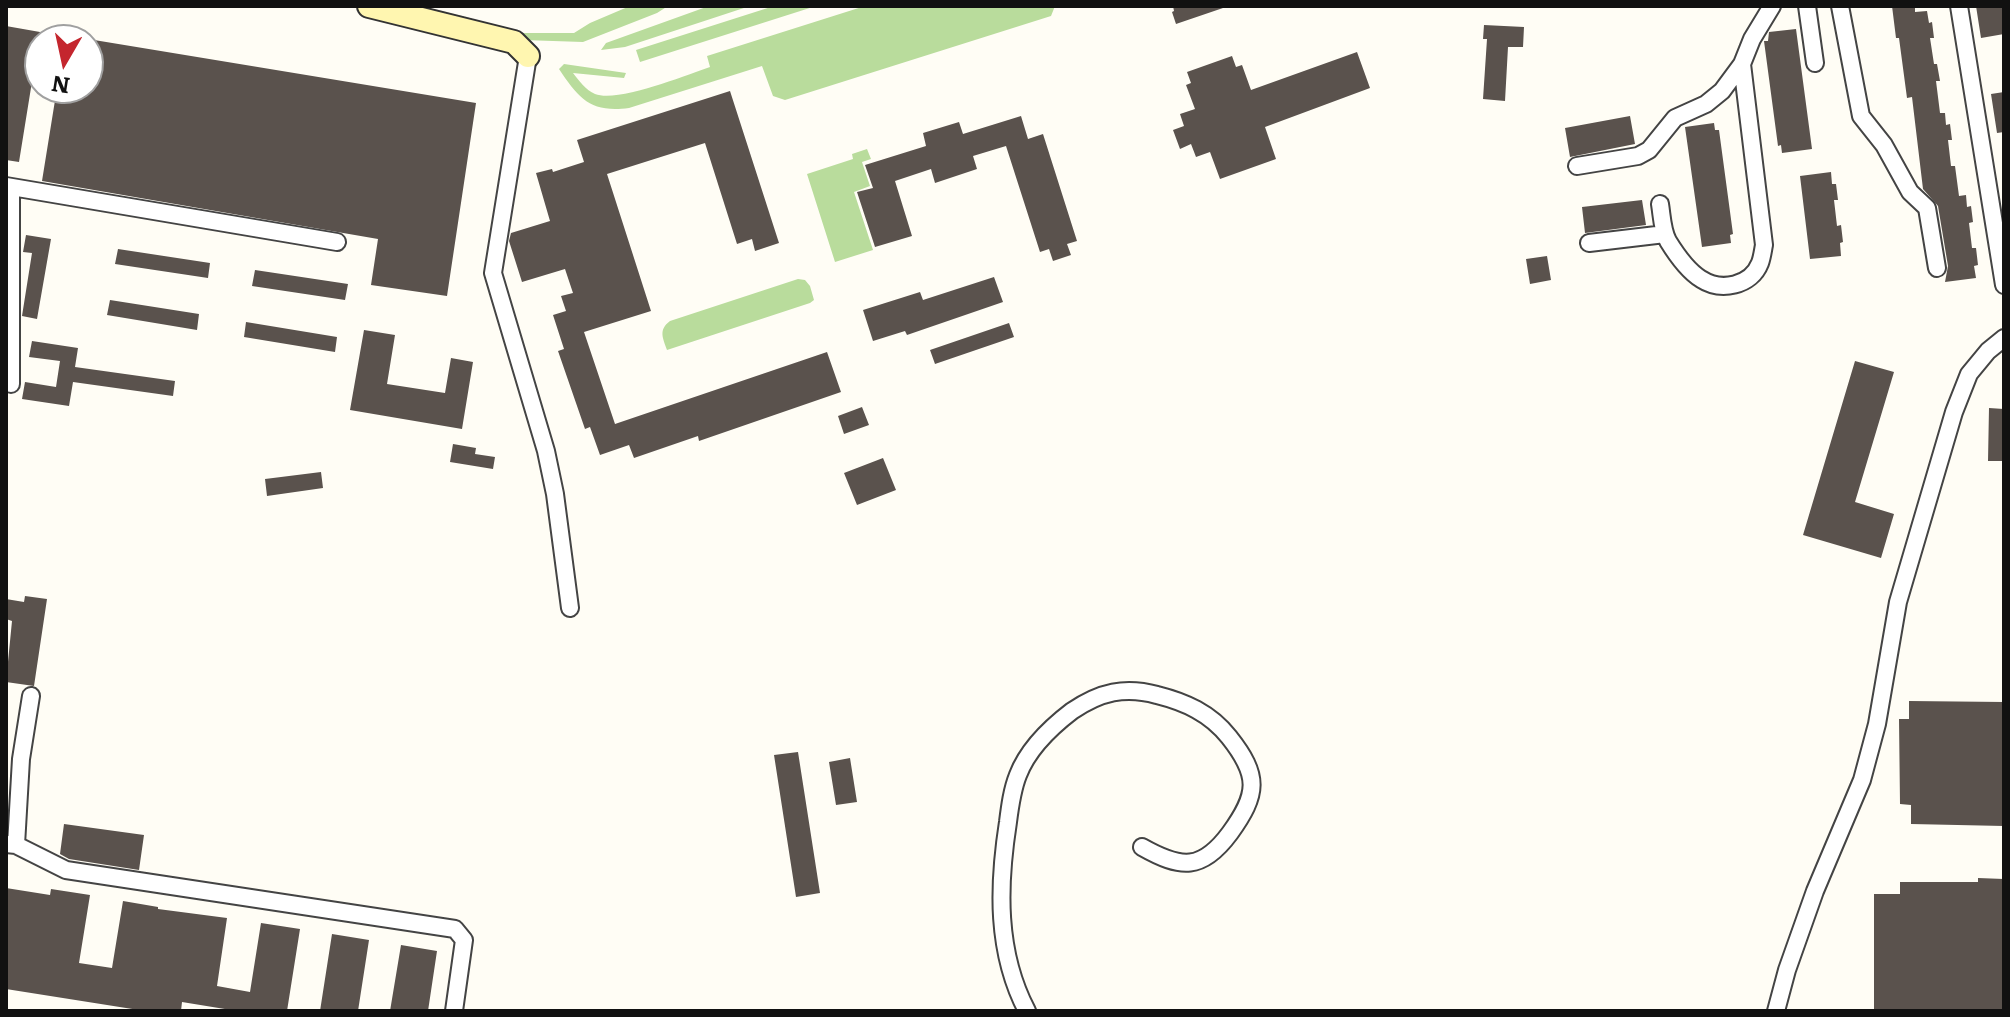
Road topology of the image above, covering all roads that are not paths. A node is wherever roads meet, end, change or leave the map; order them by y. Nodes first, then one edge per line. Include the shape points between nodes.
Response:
1 (369, 6) edge
2 (1772, 6) edge
3 (1807, 6) edge
4 (1840, 6) edge
5 (1959, 6) edge
6 (528, 56) joint
7 (1815, 63) dead end
8 (1742, 64) junction
9 (1577, 166) dead end
10 (9, 186) edge
11 (1660, 204) dead end
12 (1665, 234) junction
13 (337, 242) dead end
14 (1589, 243) dead end
15 (1937, 268) dead end
16 (2004, 285) edge
17 (2004, 338) edge
18 (11, 384) dead end
19 (570, 608) dead end
20 (31, 696) dead end
21 (11, 845) edge
22 (1142, 847) dead end
23 (454, 1011) edge
24 (1027, 1011) edge
25 (1776, 1011) edge

1 - 6 street via 514,42
2 - 8 street
3 - 7 street
4 - 15 street via 1861,116 1910,192 1927,208
5 - 16 street
6 - 19 street via 493,273 546,451
8 - 9 street via 1722,91 1675,118 1649,150
8 - 12 street via 1764,245 1760,263 1740,284 1718,286 1686,265
10 - 13 street
10 - 18 street
11 - 12 street
12 - 14 street
17 - 25 street via 1969,374 1954,412 1898,602 1862,780 1804,918
20 - 21 street
21 - 23 street via 66,870 455,929 464,940
22 - 24 street via 1172,861 1207,859 1245,813 1251,780 1242,755 1222,729 1193,707 1123,689 1089,701 1055,725 1027,758 1013,788 1003,851 1002,922 1012,974

